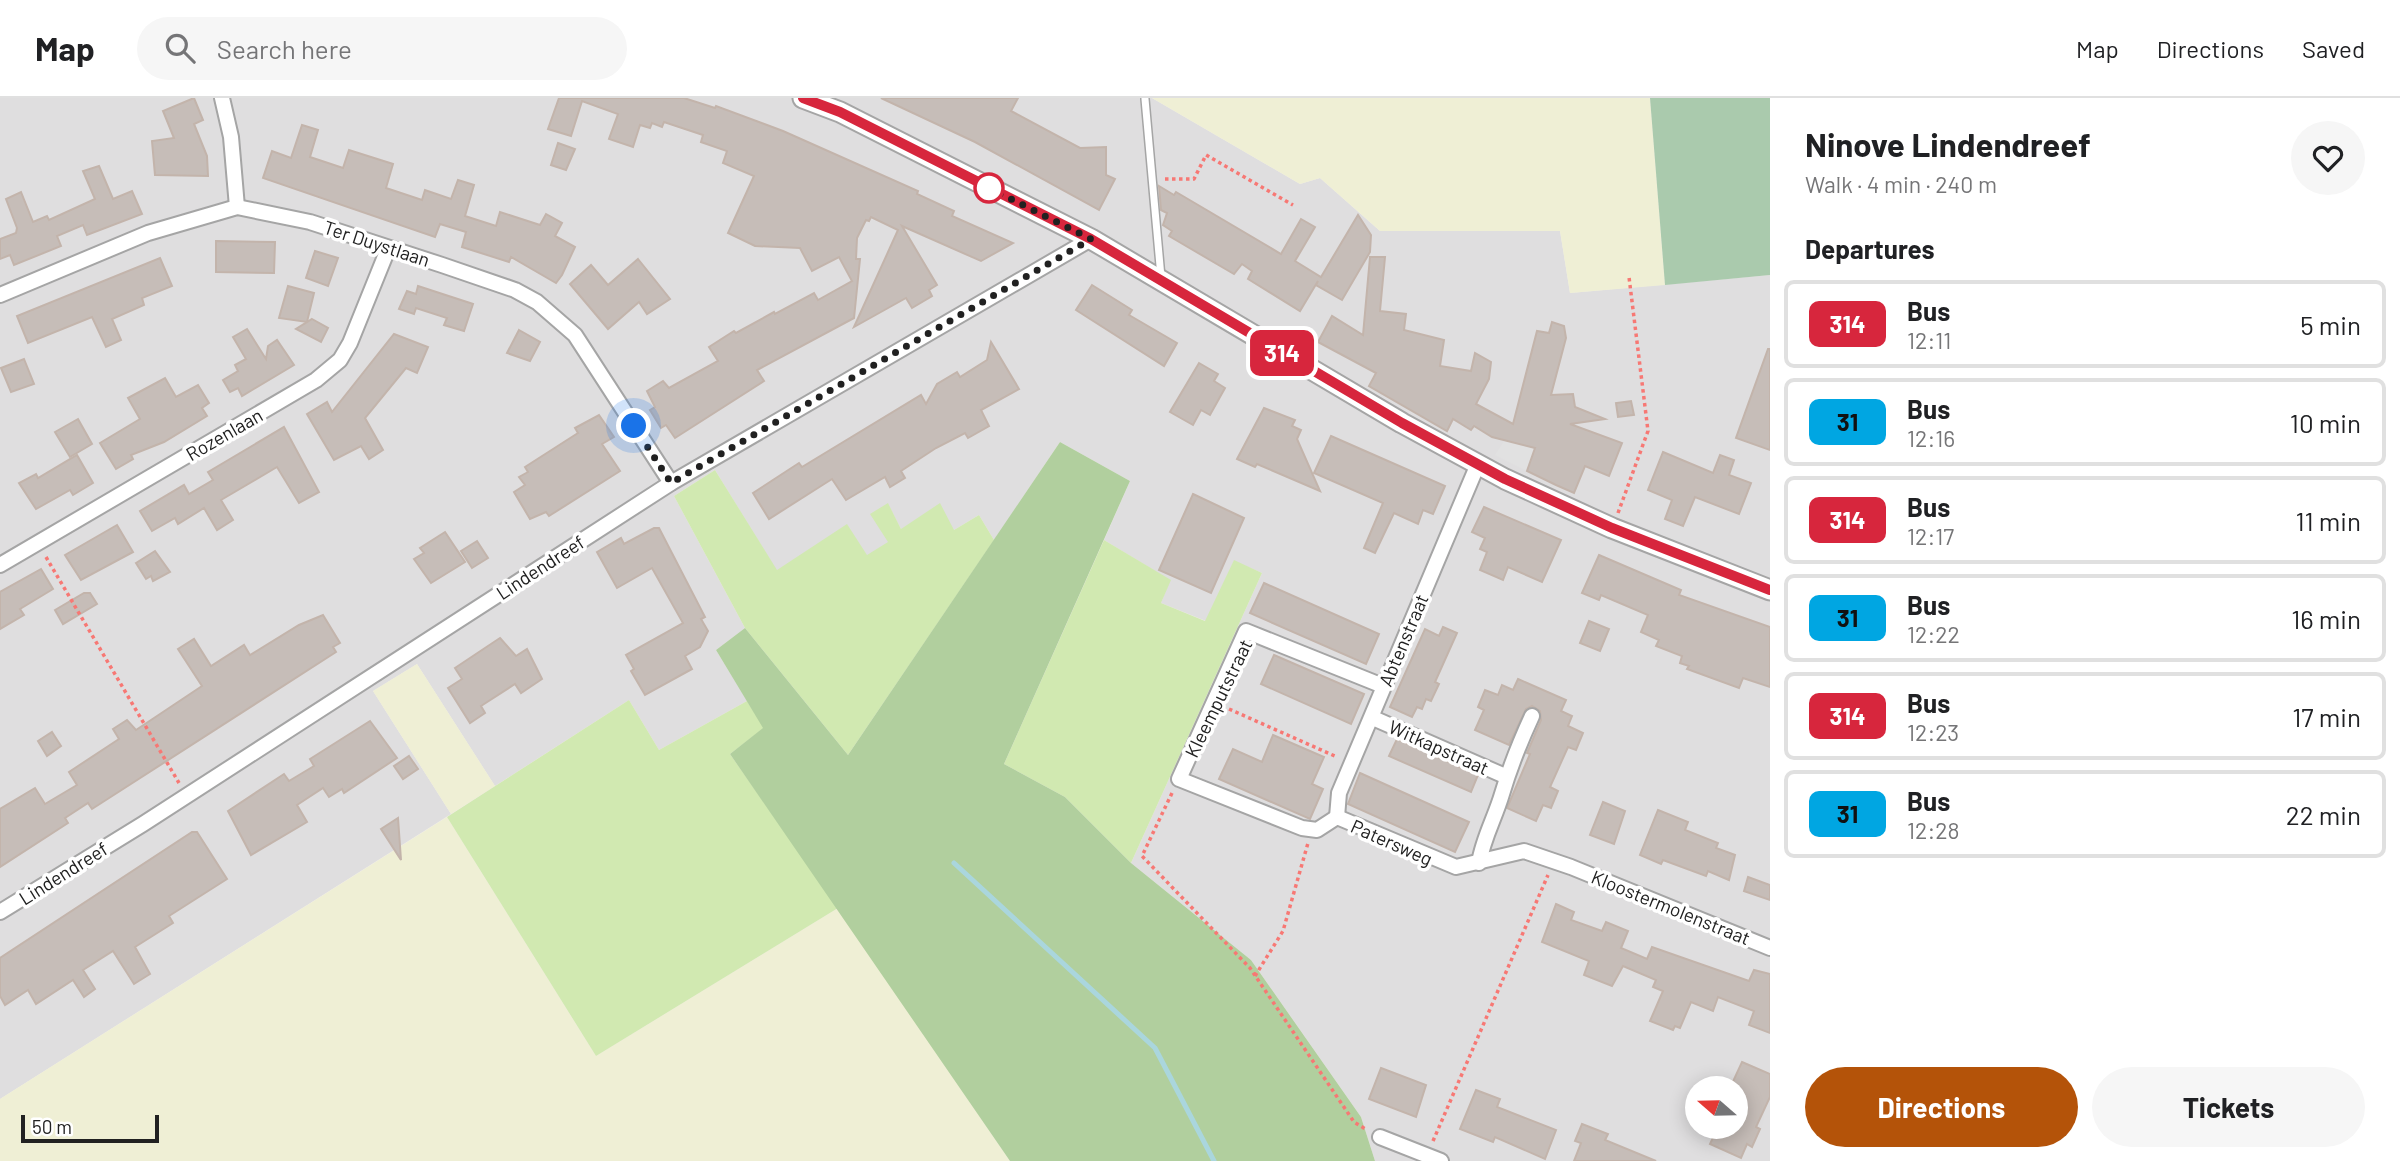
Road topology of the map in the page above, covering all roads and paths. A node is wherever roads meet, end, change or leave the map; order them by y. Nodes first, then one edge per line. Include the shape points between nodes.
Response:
1 (222, 98) edge
2 (803, 98) edge
3 (1145, 99) edge
4 (1151, 179) junction
5 (1293, 205) dead end
6 (237, 207) junction
7 (1091, 239) junction
8 (388, 249) junction
9 (1629, 277) dead end
10 (1161, 281) junction
11 (0, 295) edge
12 (1478, 464) junction
13 (671, 483) junction
14 (1612, 528) junction
15 (38, 543) junction
16 (0, 565) edge
17 (1770, 590) edge
18 (1383, 686) junction
19 (1214, 702) junction
20 (1532, 716) dead end
21 (1373, 718) junction
22 (1352, 763) junction
23 (1506, 776) junction
24 (1179, 779) junction
25 (187, 796) junction
26 (1337, 817) junction
27 (1309, 829) junction
28 (1554, 860) junction
29 (1479, 863) junction
30 (1572, 867) joint
31 (0, 912) edge
32 (1770, 948) edge
33 (1255, 976) junction
34 (1380, 1137) joint
35 (1434, 1158) edge

1 - 6 street via 231,137
2 - 7 street via 840,112
3 - 4 lane
4 - 5 path via 1194,179 1206,155
4 - 10 lane
6 - 8 street, Ter Duystlaan via 310,222
6 - 11 street, Ter Duystlaan via 148,233
7 - 10 street
7 - 13 street, Lindendreef
8 - 13 street, Ter Duystlaan via 515,290 558,317 590,357
8 - 15 street, Rozenlaan via 340,360 316,380
9 - 14 path via 1648,432
10 - 12 street
12 - 14 street
12 - 18 street, Abtenstraat
13 - 25 street, Lindendreef
14 - 17 street
15 - 16 street, Rozenlaan
15 - 25 path
18 - 19 street, Kleemputstraat via 1246,631
18 - 21 street, Abtenstraat
19 - 22 path
19 - 24 street, Kleemputstraat
20 - 23 street, Witkapstraat
21 - 22 street, Abtenstraat
21 - 23 street, Witkapstraat
22 - 26 street, Abtenstraat via 1339,793
23 - 29 street, Witkapstraat
24 - 27 street
24 - 33 path via 1142,856
25 - 31 street, Lindendreef
26 - 27 street, Patersweg via 1317,830
26 - 29 street, Patersweg via 1441,863 1456,867
27 - 33 path via 1292,907
28 - 29 street, Patersweg via 1524,851
28 - 30 street, Patersweg
28 - 35 path
30 - 32 street, Kloostermolenstraat
33 - 34 path via 1354,1122
34 - 35 street

